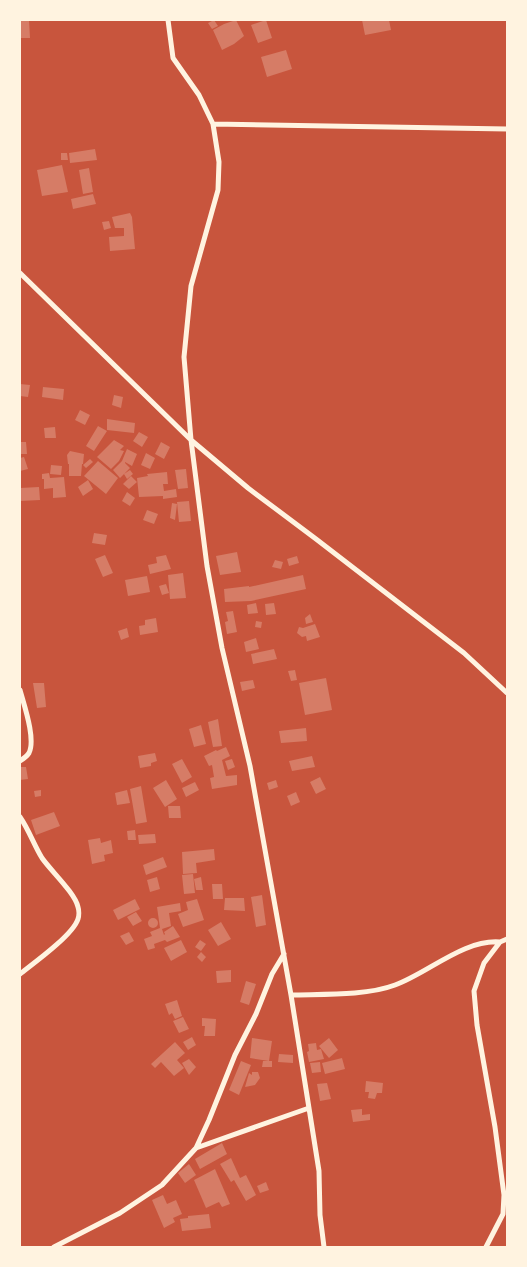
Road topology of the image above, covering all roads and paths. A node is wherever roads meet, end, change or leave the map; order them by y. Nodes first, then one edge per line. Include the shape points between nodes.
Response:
1 (168, 20) edge
2 (213, 124) junction
3 (507, 129) edge
4 (20, 273) edge
5 (191, 440) junction
6 (20, 690) edge
7 (507, 694) edge
8 (20, 761) edge
9 (20, 817) edge
10 (507, 939) edge
11 (500, 942) junction
12 (284, 953) junction
13 (20, 974) edge
14 (291, 995) junction
15 (309, 1108) junction
16 (196, 1148) junction
17 (54, 1247) edge
18 (324, 1247) edge
19 (486, 1247) edge

1 - 2 street via 173,58 199,95
2 - 3 street
2 - 5 street via 219,162 218,190 191,286 184,358
4 - 5 street
5 - 7 street via 248,488 464,653
5 - 12 street via 207,566 222,648 250,766
6 - 8 street via 31,730 31,744 28,754
9 - 13 street via 42,858 78,906 79,918 47,953
10 - 11 street
11 - 14 street via 480,943 464,949 395,985 380,989
11 - 19 street via 484,963 474,990 504,1195 503,1214
12 - 14 street
12 - 16 street via 235,1055
14 - 15 street
15 - 16 street
15 - 18 street via 319,1171
16 - 17 street via 162,1185 120,1213

